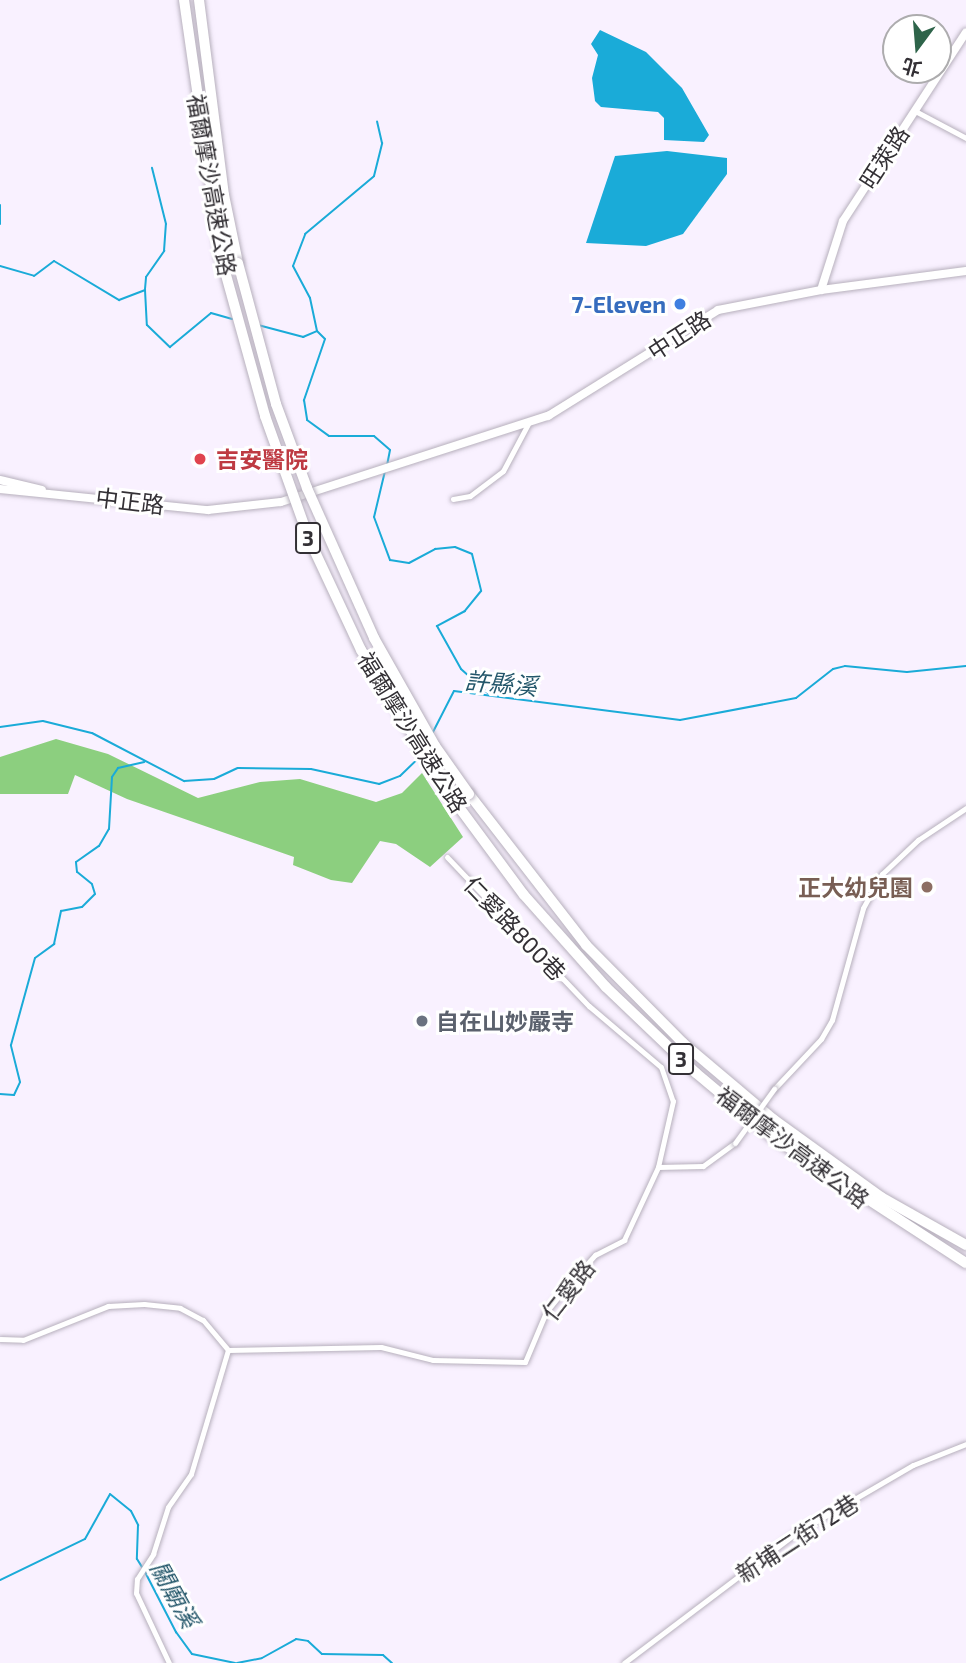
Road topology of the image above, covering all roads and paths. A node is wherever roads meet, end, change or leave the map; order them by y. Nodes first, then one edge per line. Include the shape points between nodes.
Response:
1 (184, 0) edge
2 (199, 0) edge
3 (966, 32) edge
4 (915, 111) junction
5 (966, 138) edge
6 (966, 271) edge
7 (821, 290) junction
8 (528, 424) junction
9 (0, 480) edge
10 (0, 489) edge
11 (42, 490) junction
12 (453, 499) dead end
13 (966, 808) edge
14 (447, 857) dead end
15 (658, 1167) junction
16 (966, 1245) edge
17 (966, 1263) edge
18 (0, 1339) edge
19 (229, 1350) junction
20 (966, 1444) edge
21 (169, 1663) edge
22 (624, 1663) edge

1 - 17 highway, 福爾摩沙高速公路 / 3, bridge via 221,257 265,416 309,539 361,650 450,795 524,895 696,1073 771,1136
2 - 16 highway, 福爾摩沙高速公路 / 3, bridge via 224,195 276,404 307,488 374,638 435,746 586,945 683,1043 881,1197
3 - 4 main road, 旺萊路
4 - 5 street
4 - 7 main road, 旺萊路 via 843,221
6 - 7 main road, 中正路
7 - 8 main road, 中正路 via 740,304 703,317 579,400
8 - 11 main road, 中正路 via 281,502 222,510
8 - 12 street via 503,471 470,496
9 - 11 main road, 中正路
10 - 11 main road, 中正路
13 - 15 street, bridge via 918,840 883,874 863,908 832,1020 734,1143 703,1167
14 - 15 street, 仁愛路800巷 via 589,1006 661,1067 673,1101
15 - 19 street, 仁愛路 via 624,1240 595,1255 562,1292 547,1312 525,1362 433,1360 381,1347
18 - 19 street via 23,1340 108,1306 144,1304 180,1308 203,1320
19 - 21 street via 191,1474 167,1507 136,1593
20 - 22 street, 新埔二街72巷 via 913,1465 796,1533

